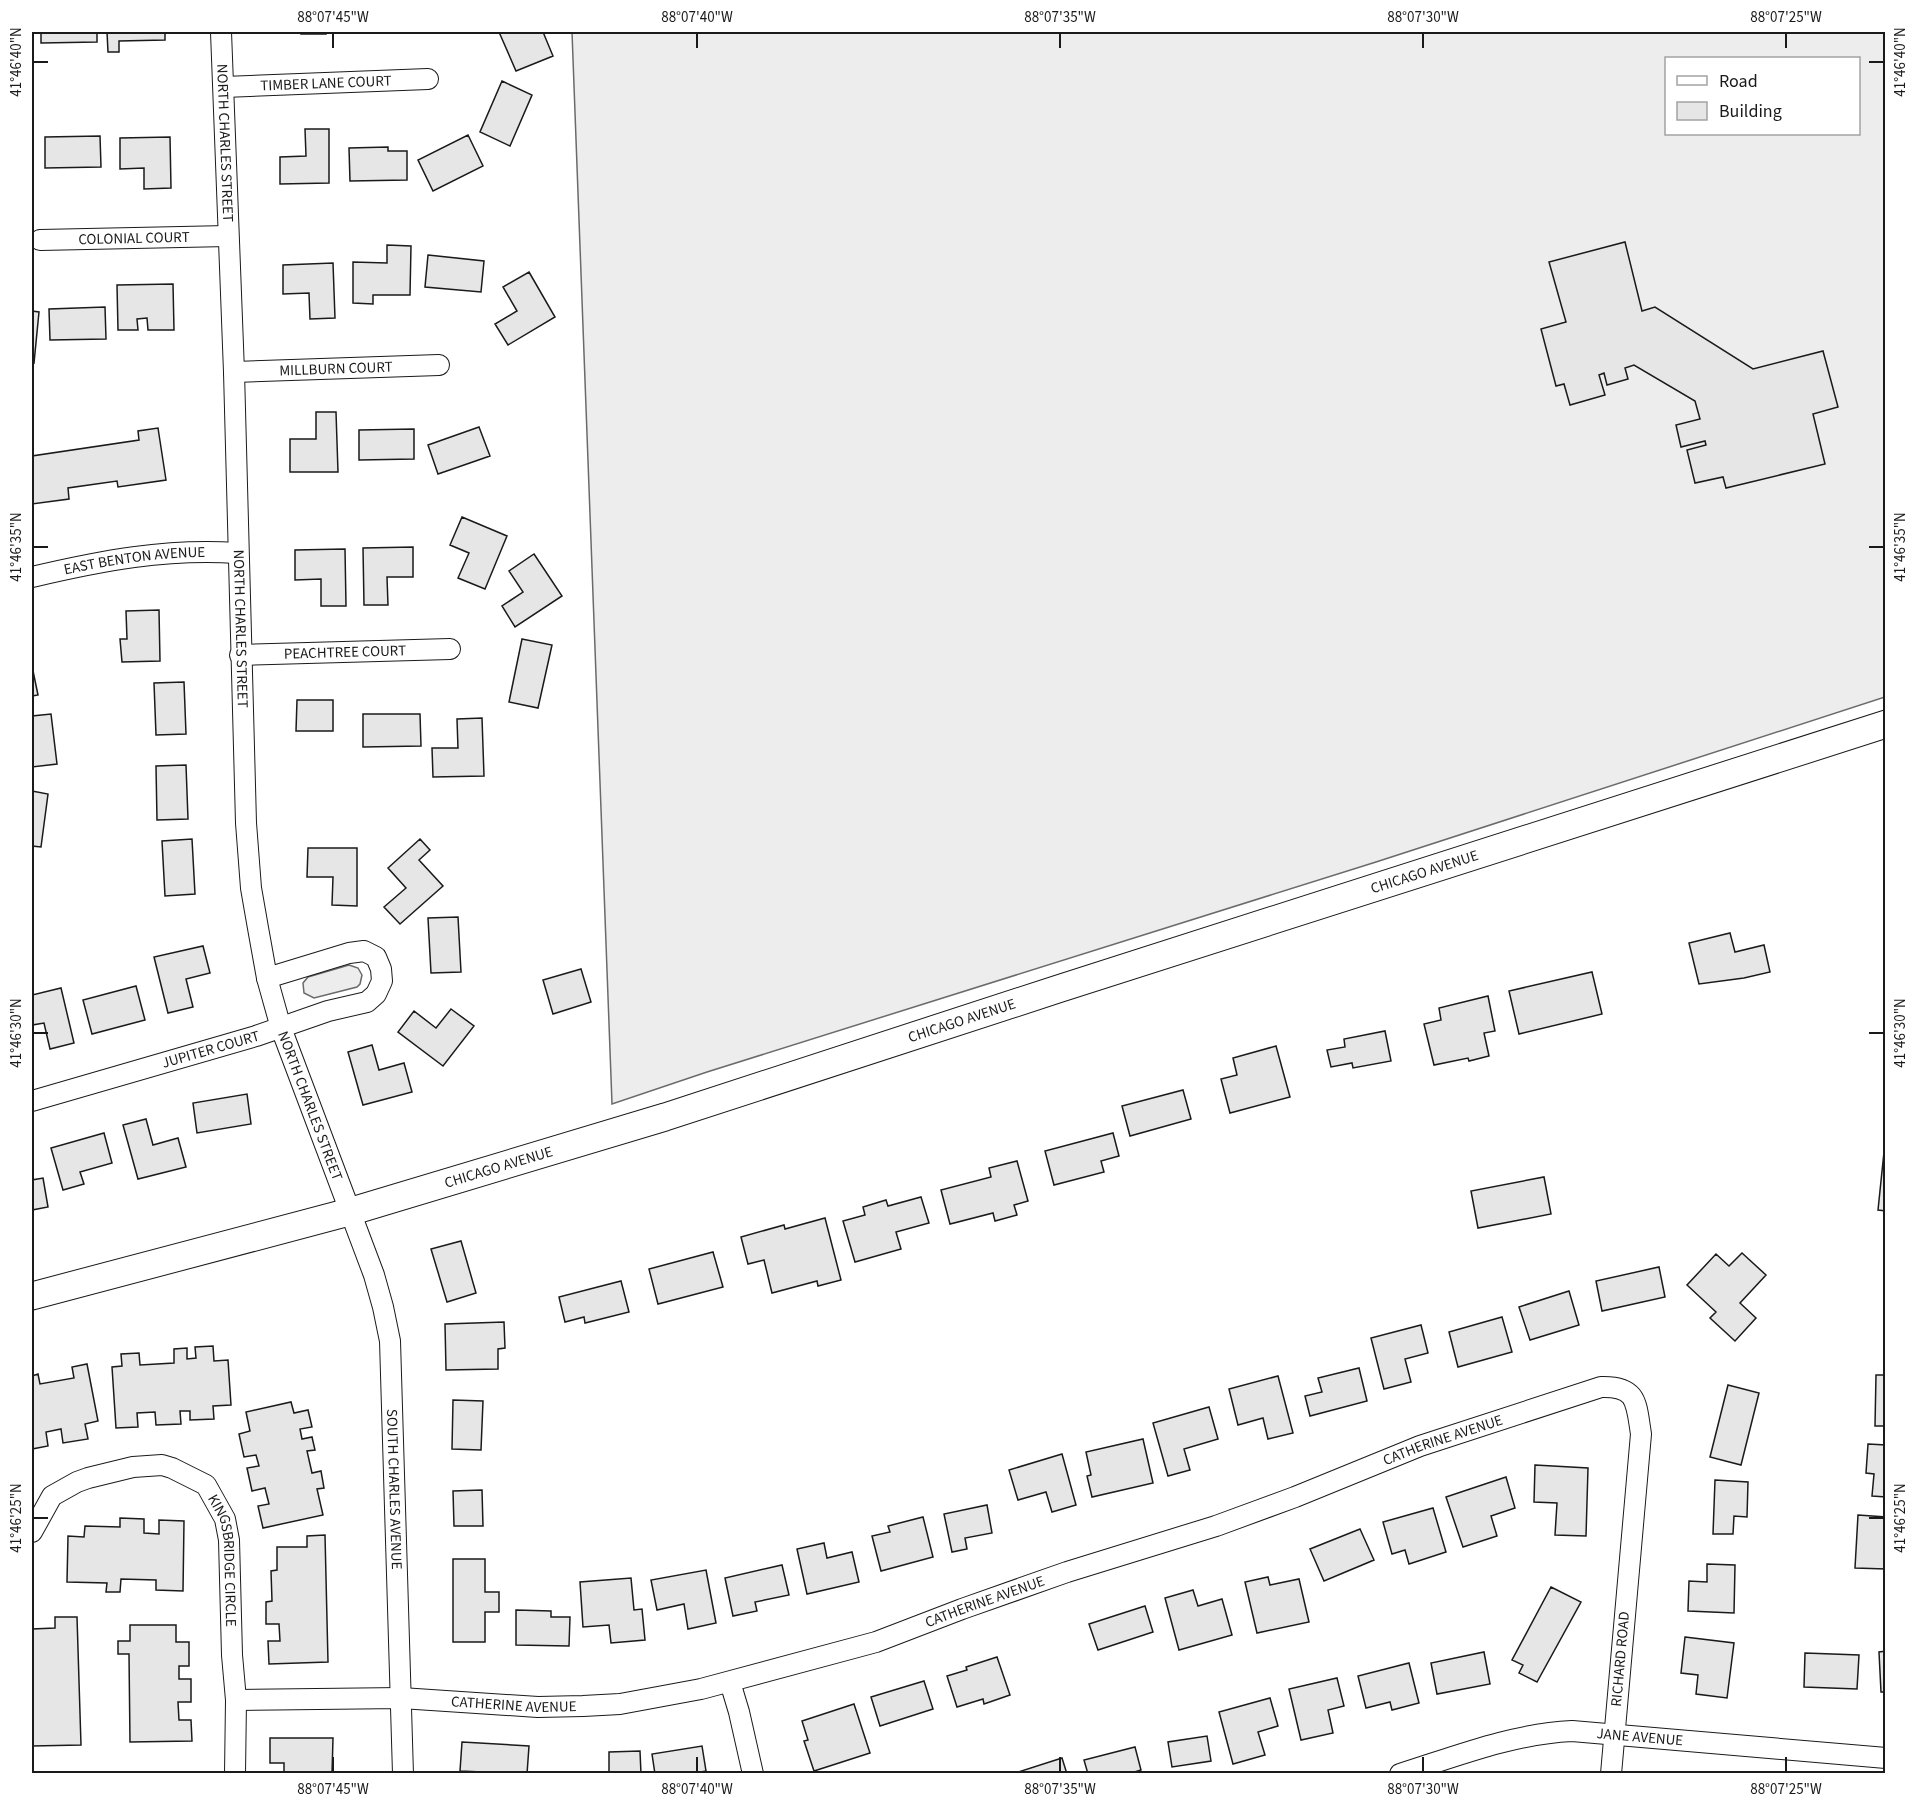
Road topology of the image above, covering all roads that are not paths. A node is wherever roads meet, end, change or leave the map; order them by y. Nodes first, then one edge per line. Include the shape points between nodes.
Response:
1 (221, 32) edge
2 (428, 79) dead end
3 (224, 87) junction
4 (228, 236) junction
5 (40, 240) dead end
6 (439, 365) dead end
7 (234, 372) junction
8 (237, 553) junction
9 (32, 577) edge
10 (450, 650) dead end
11 (240, 655) junction
12 (1886, 724) edge
13 (267, 978) junction
14 (281, 1028) junction
15 (32, 1101) edge
16 (349, 1212) junction
17 (32, 1296) edge
18 (32, 1532) edge
19 (1630, 1545) joint
20 (730, 1682) junction
21 (401, 1698) junction
22 (236, 1700) junction
23 (1614, 1736) junction
24 (1886, 1758) edge
25 (235, 1773) edge
26 (403, 1773) edge
27 (753, 1773) edge
28 (1400, 1773) edge
29 (1611, 1773) edge

1 - 3 street, NORTH CHARLES STREET
2 - 3 street, TIMBER LANE COURT
3 - 4 street, NORTH CHARLES STREET
4 - 5 street, COLONIAL COURT
4 - 7 street, NORTH CHARLES STREET
6 - 7 street, MILLBURN COURT
7 - 8 street, NORTH CHARLES STREET
8 - 9 street, EAST BENTON AVENUE via 130,556
8 - 11 street, NORTH CHARLES STREET
10 - 11 street, PEACHTREE COURT
11 - 13 street, NORTH CHARLES STREET via 246,823
12 - 16 main road, CHICAGO AVENUE via 665,1117
13 - 14 street, NORTH CHARLES STREET
13 - 14 street, JUPITER COURT via 364,951 376,957 381,969 382,981 367,1002
14 - 15 street, JUPITER COURT
14 - 16 street, NORTH CHARLES STREET
16 - 17 main road, CHICAGO AVENUE
16 - 21 street, SOUTH CHARLES AVENUE via 374,1275 390,1341
18 - 22 street, KINGSBRIDGE CIRCLE via 52,1496 88,1478 133,1467 162,1465 206,1485 225,1519 229,1540
19 - 20 street, CATHERINE AVENUE via 1641,1434 1637,1406 1630,1393 1617,1387 1601,1387 1420,1446 1216,1526 1067,1572 876,1641
19 - 23 street, RICHARD ROAD
20 - 21 street, CATHERINE AVENUE via 620,1704 583,1707
20 - 27 street
21 - 22 street, CATHERINE AVENUE
21 - 26 street, SOUTH CHARLES AVENUE
22 - 25 street
23 - 24 street, JANE AVENUE
23 - 28 street, JANE AVENUE via 1544,1732
23 - 29 street, RICHARD ROAD

